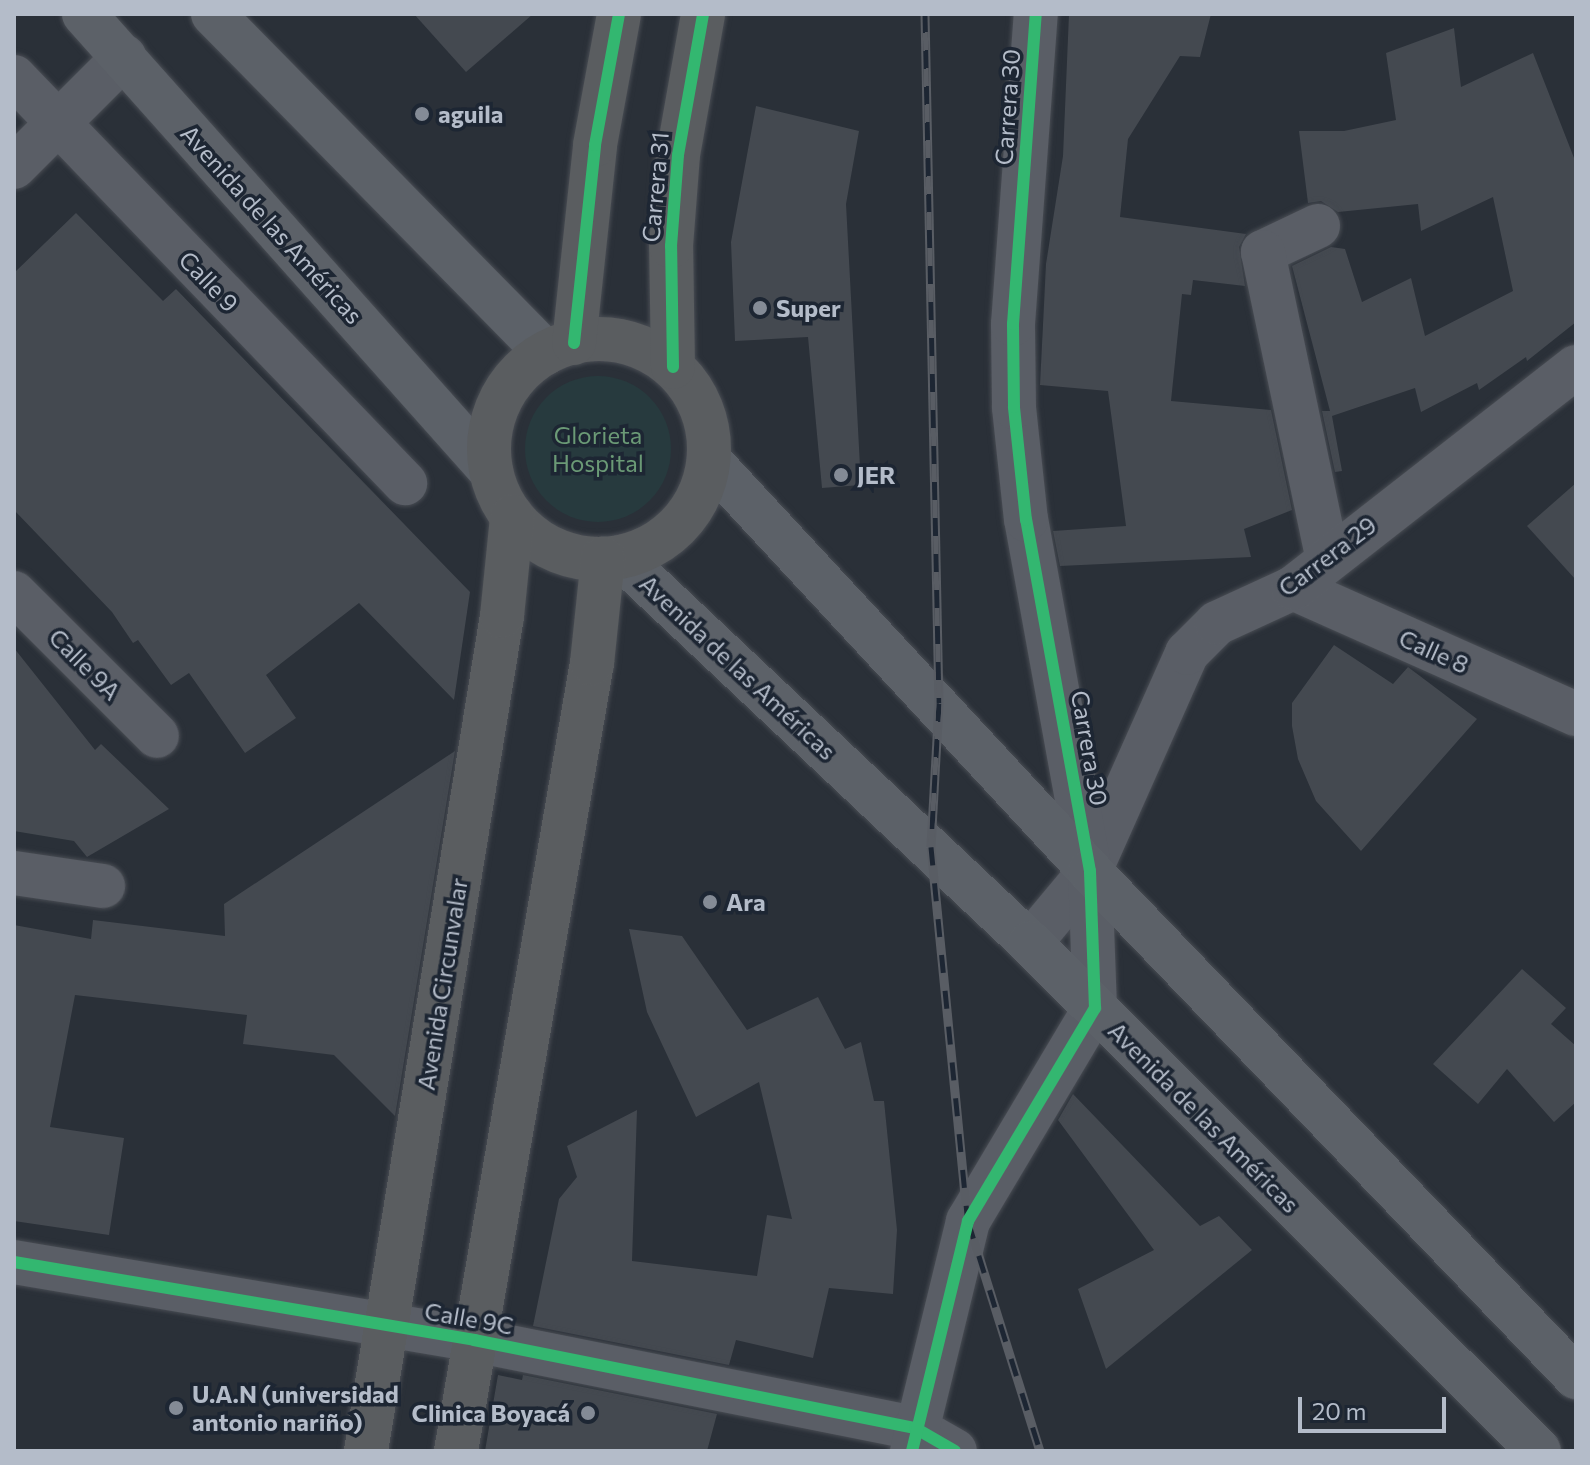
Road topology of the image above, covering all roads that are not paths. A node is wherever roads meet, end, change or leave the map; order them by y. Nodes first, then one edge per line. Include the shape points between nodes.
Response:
1 (84, 14) edge
2 (213, 14) edge
3 (619, 14) edge
4 (703, 14) edge
5 (1036, 14) edge
6 (124, 57) junction
7 (14, 77) edge
8 (57, 123) junction
9 (14, 167) edge
10 (1318, 226) dead end
11 (560, 348) junction
12 (673, 367) junction
13 (1576, 367) edge
14 (709, 460) junction
15 (491, 471) junction
16 (405, 483) dead end
17 (512, 517) junction
18 (1327, 557) junction
19 (611, 558) junction
20 (1293, 588) junction
21 (14, 593) edge
22 (1576, 714) edge
23 (157, 736) dead end
24 (1090, 871) junction
25 (14, 873) edge
26 (103, 886) dead end
27 (1030, 943) junction
28 (1095, 1008) junction
29 (14, 1262) edge
30 (385, 1327) junction
31 (474, 1340) junction
32 (1576, 1377) edge
33 (913, 1439) edge
34 (366, 1451) edge
35 (456, 1451) edge
36 (955, 1451) edge
37 (1539, 1451) edge

1 - 6 main road, Avenida de las Américas
2 - 11 main road
3 - 11 highway
4 - 12 highway, Carrera 31 via 678,155 671,246
5 - 24 street, Carrera 30 via 1013,324 1014,407 1026,520
6 - 8 street
6 - 15 main road, Avenida de las Américas
7 - 8 street, Calle 9
8 - 9 street
8 - 16 street, Calle 9
10 - 18 street via 1263,252
11 - 12 highway via 615,340
11 - 15 highway via 509,386 491,429
12 - 14 highway via 702,409
13 - 18 street, Carrera 29
14 - 19 highway via 700,493 680,523 653,545
14 - 24 main road
15 - 17 highway
17 - 19 highway via 552,549
17 - 30 highway, Avenida Circunvalar via 502,616
18 - 20 street, Carrera 29
19 - 27 main road, Avenida de las Américas
19 - 31 highway
20 - 22 street, Calle 8
20 - 24 street, Carrera 29 via 1217,623 1187,653
21 - 23 street, Calle 9A
24 - 27 street, Carrera 29
24 - 28 street, Carrera 30
24 - 32 main road
25 - 26 street
27 - 28 main road, Avenida de las Américas
28 - 33 street via 968,1221
28 - 37 main road, Avenida de las Américas
29 - 30 street, Calle 9C
30 - 31 street, Calle 9C
30 - 34 highway, Avenida Circunvalar
31 - 33 street, Calle 9C
31 - 35 highway
33 - 36 street

